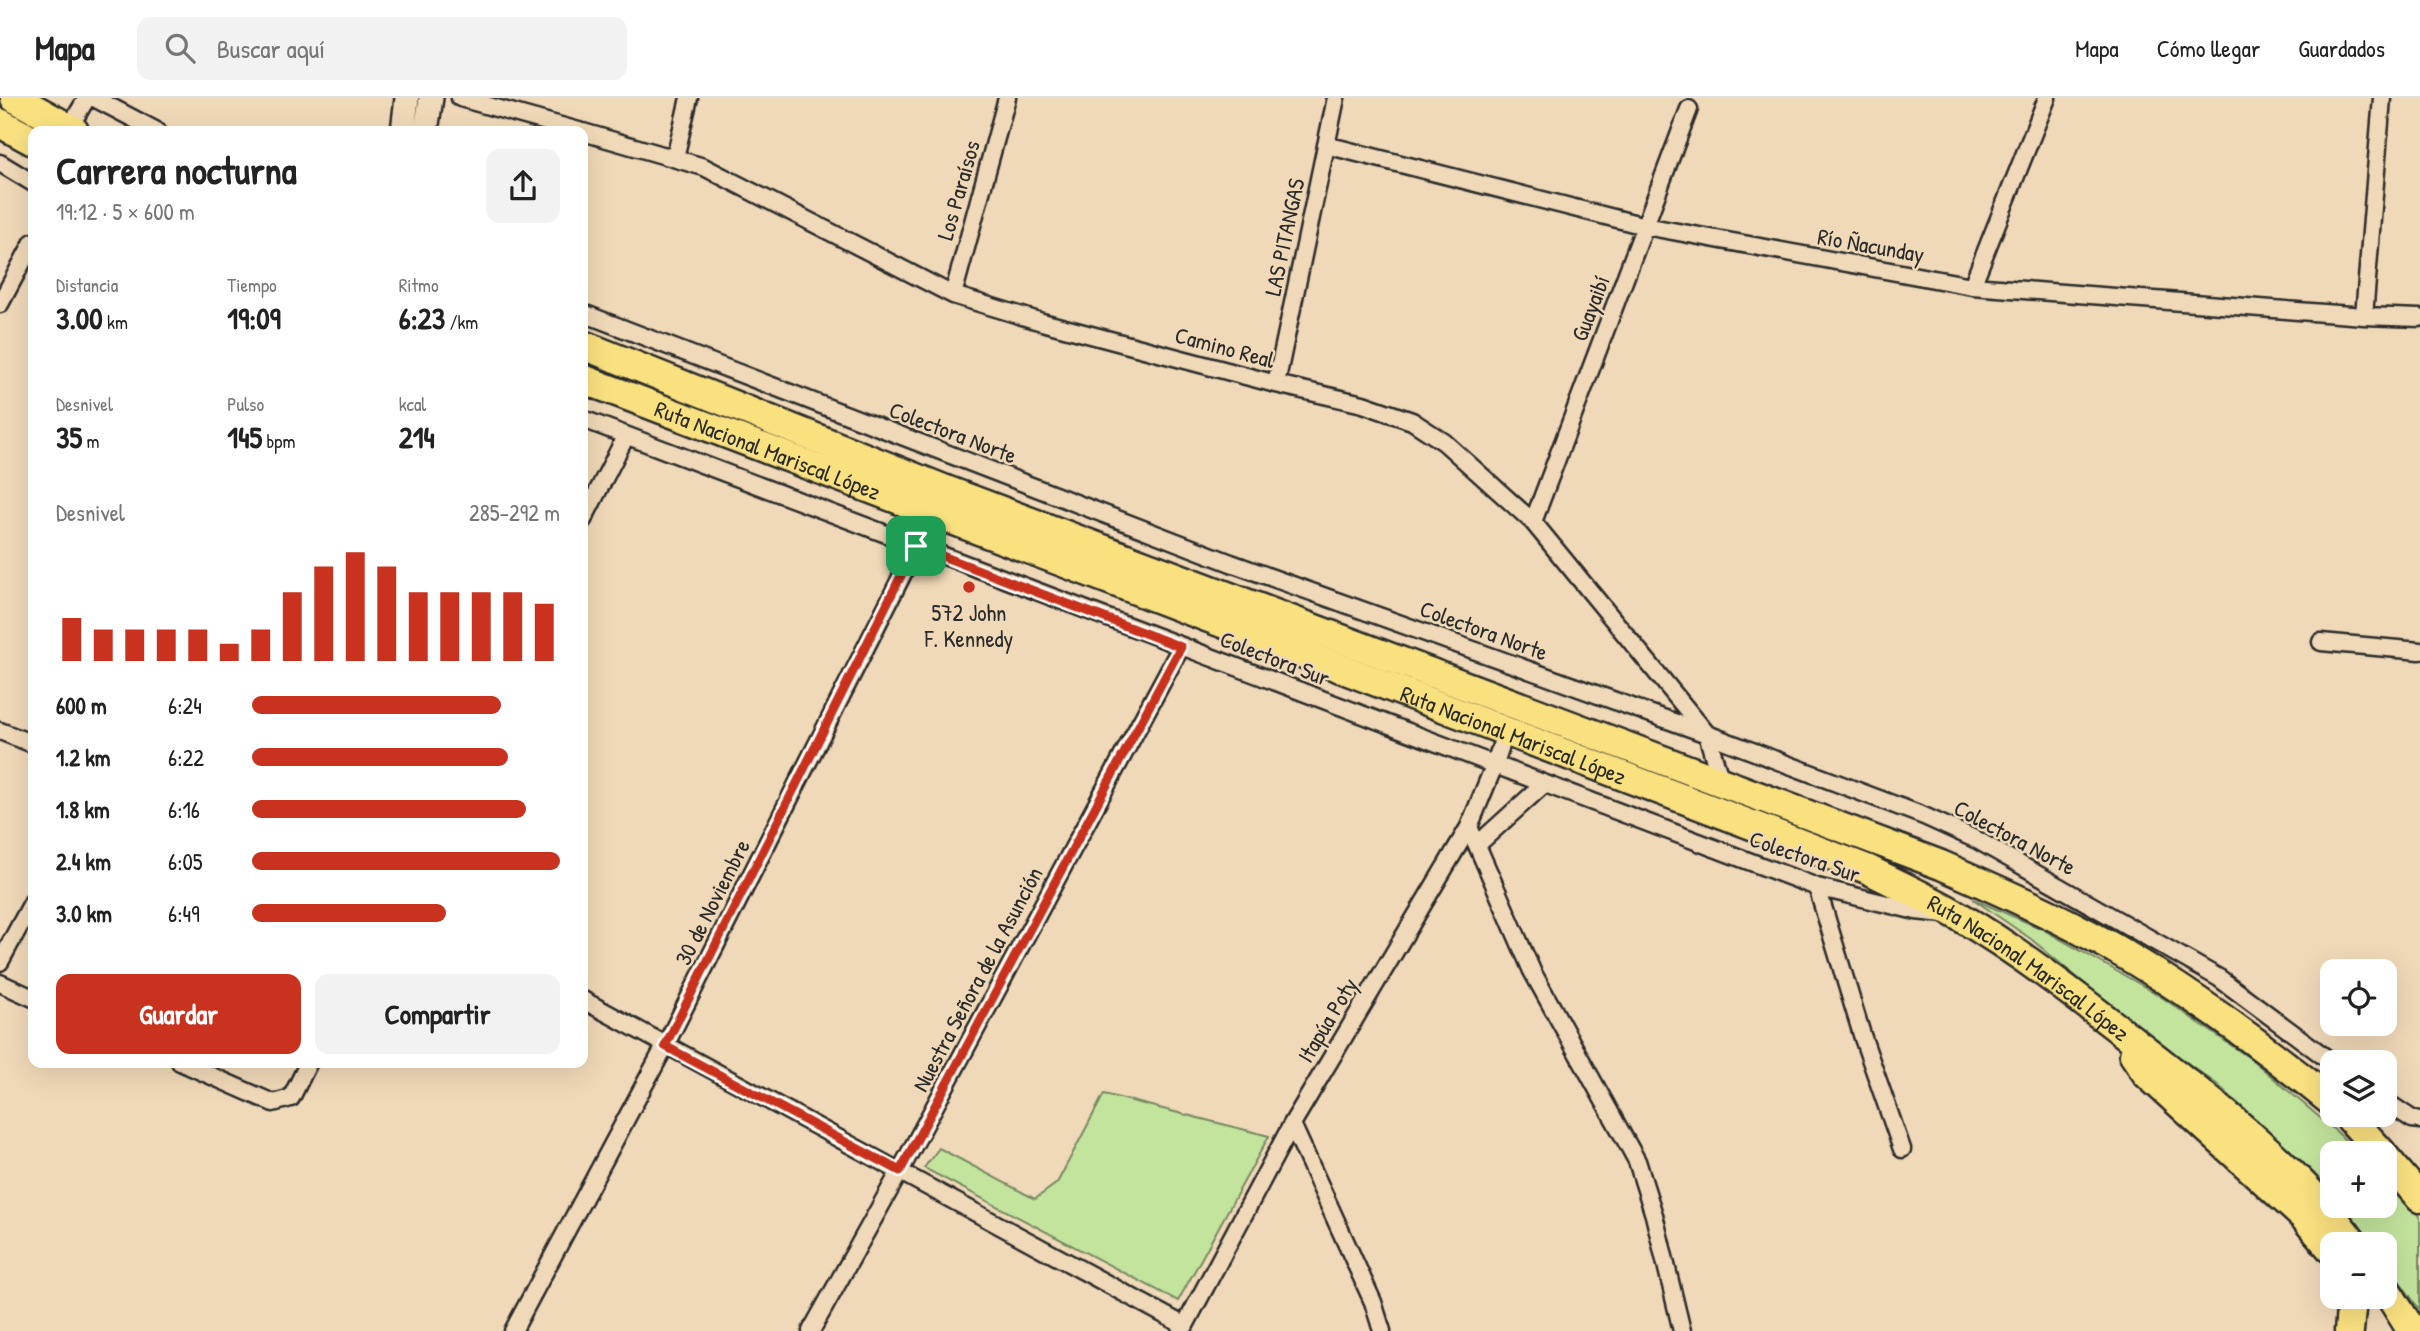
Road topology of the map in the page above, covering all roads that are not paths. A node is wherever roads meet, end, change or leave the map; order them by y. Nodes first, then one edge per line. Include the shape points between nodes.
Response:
1 (15, 98) edge
2 (87, 98) edge
3 (94, 98) edge
4 (407, 98) edge
5 (431, 98) edge
6 (460, 98) edge
7 (689, 98) edge
8 (1007, 98) edge
9 (1336, 98) edge
10 (2047, 98) edge
11 (2382, 98) edge
12 (1689, 109) dead end
13 (0, 123) edge
14 (65, 126) edge
15 (74, 126) edge
16 (147, 126) edge
17 (404, 126) edge
18 (427, 126) edge
19 (560, 126) edge
20 (588, 134) edge
21 (28, 138) edge
22 (1326, 145) junction
23 (675, 158) junction
24 (0, 163) edge
25 (28, 180) edge
26 (1645, 226) junction
27 (28, 251) edge
28 (1972, 286) junction
29 (953, 295) junction
30 (0, 304) edge
31 (588, 315) edge
32 (2364, 316) junction
33 (2420, 318) edge
34 (588, 347) edge
35 (588, 381) edge
36 (1276, 384) junction
37 (588, 421) edge
38 (626, 436) junction
39 (940, 501) junction
40 (588, 510) edge
41 (1533, 522) junction
42 (916, 546) junction
43 (2321, 642) dead end
44 (1181, 647) junction
45 (2420, 651) edge
46 (1506, 730) junction
47 (0, 731) edge
48 (1707, 734) junction
49 (28, 742) edge
50 (1494, 766) junction
51 (1721, 782) junction
52 (1544, 784) junction
53 (1665, 791) junction
54 (1652, 824) junction
55 (1469, 827) junction
56 (1477, 845) junction
57 (1817, 887) junction
58 (28, 910) edge
59 (1958, 915) junction
60 (0, 961) edge
61 (0, 984) edge
62 (28, 996) edge
63 (588, 1003) edge
64 (2121, 1031) junction
65 (665, 1046) junction
66 (2320, 1053) edge
67 (194, 1068) edge
68 (306, 1068) edge
69 (2320, 1092) edge
70 (2397, 1109) edge
71 (2420, 1120) edge
72 (1292, 1124) junction
73 (2358, 1127) edge
74 (2371, 1141) edge
75 (1902, 1149) dead end
76 (2397, 1170) edge
77 (900, 1171) junction
78 (2417, 1192) edge
79 (2344, 1232) edge
80 (2320, 1236) edge
81 (2397, 1307) edge
82 (2351, 1309) edge
83 (1184, 1328) edge
84 (513, 1331) edge
85 (811, 1331) edge
86 (1382, 1331) edge
87 (1682, 1331) edge
88 (2349, 1331) edge
89 (2412, 1331) edge

1 - 14 highway
2 - 15 street
3 - 16 street
4 - 17 main road
5 - 18 main road
6 - 19 street, Camino Real
7 - 23 street
8 - 29 street, Los Paraísos
9 - 22 street, LAS PITANGAS
10 - 28 street
11 - 32 street
12 - 26 street, Guayaibí
13 - 21 highway
20 - 23 street, Camino Real
22 - 26 street, Río Ñacunday
22 - 36 street, LAS PITANGAS
23 - 29 street, Camino Real via 704,167
24 - 25 street
26 - 28 street, Río Ñacunday
26 - 41 street, Guayaibí
27 - 30 street
28 - 32 street, Río Ñacunday
29 - 36 street, Camino Real
31 - 48 street, Colectora Norte via 1231,563
32 - 33 street, Río Ñacunday
34 - 39 highway, Ruta Nacional Mariscal López
35 - 39 highway, Ruta Nacional Mariscal López
36 - 41 street, Camino Real via 1363,404 1412,421 1444,442
37 - 38 street, Colectora Sur
38 - 40 street
38 - 42 street, Colectora Sur
39 - 42 street, 30 de Noviembre
39 - 46 highway, Ruta Nacional Mariscal López
39 - 51 highway, Ruta Nacional Mariscal López
41 - 48 street, Camino Real
42 - 44 street, Colectora Sur
42 - 65 street, 30 de Noviembre
43 - 45 street
44 - 50 street, Colectora Sur
44 - 77 street, Nuestra Señora de la Asunción
46 - 50 street, Itapúa Poty
46 - 53 highway, Ruta Nacional Mariscal López
47 - 49 street
48 - 51 street, Camino Real
48 - 66 street, Colectora Norte via 1977,839 2219,978
50 - 52 street, Colectora Sur
50 - 55 street, Itapúa Poty
51 - 69 highway, Ruta Nacional Mariscal López via 1941,865 2055,917 2161,977
52 - 54 street, Colectora Sur
52 - 56 street
53 - 54 street
53 - 59 highway, Ruta Nacional Mariscal López via 1867,869
54 - 57 street, Colectora Sur
55 - 56 street
55 - 72 street, Itapúa Poty
56 - 87 street via 1532,971 1637,1161
57 - 59 street, Colectora Sur via 1916,911
57 - 75 street
58 - 60 street
59 - 64 highway, Ruta Nacional Mariscal López
61 - 62 street
63 - 65 street
64 - 79 highway, Ruta Nacional Mariscal López via 2289,1169
64 - 80 highway via 2147,1074
65 - 77 street
65 - 84 street, 30 de Noviembre
67 - 68 street via 274,1103 291,1098
70 - 71 street
72 - 83 street, Itapúa Poty
72 - 86 street
73 - 74 highway
76 - 78 highway
77 - 83 street
77 - 85 street, Nuestra Señora de la Asunción
81 - 89 highway
82 - 88 highway

